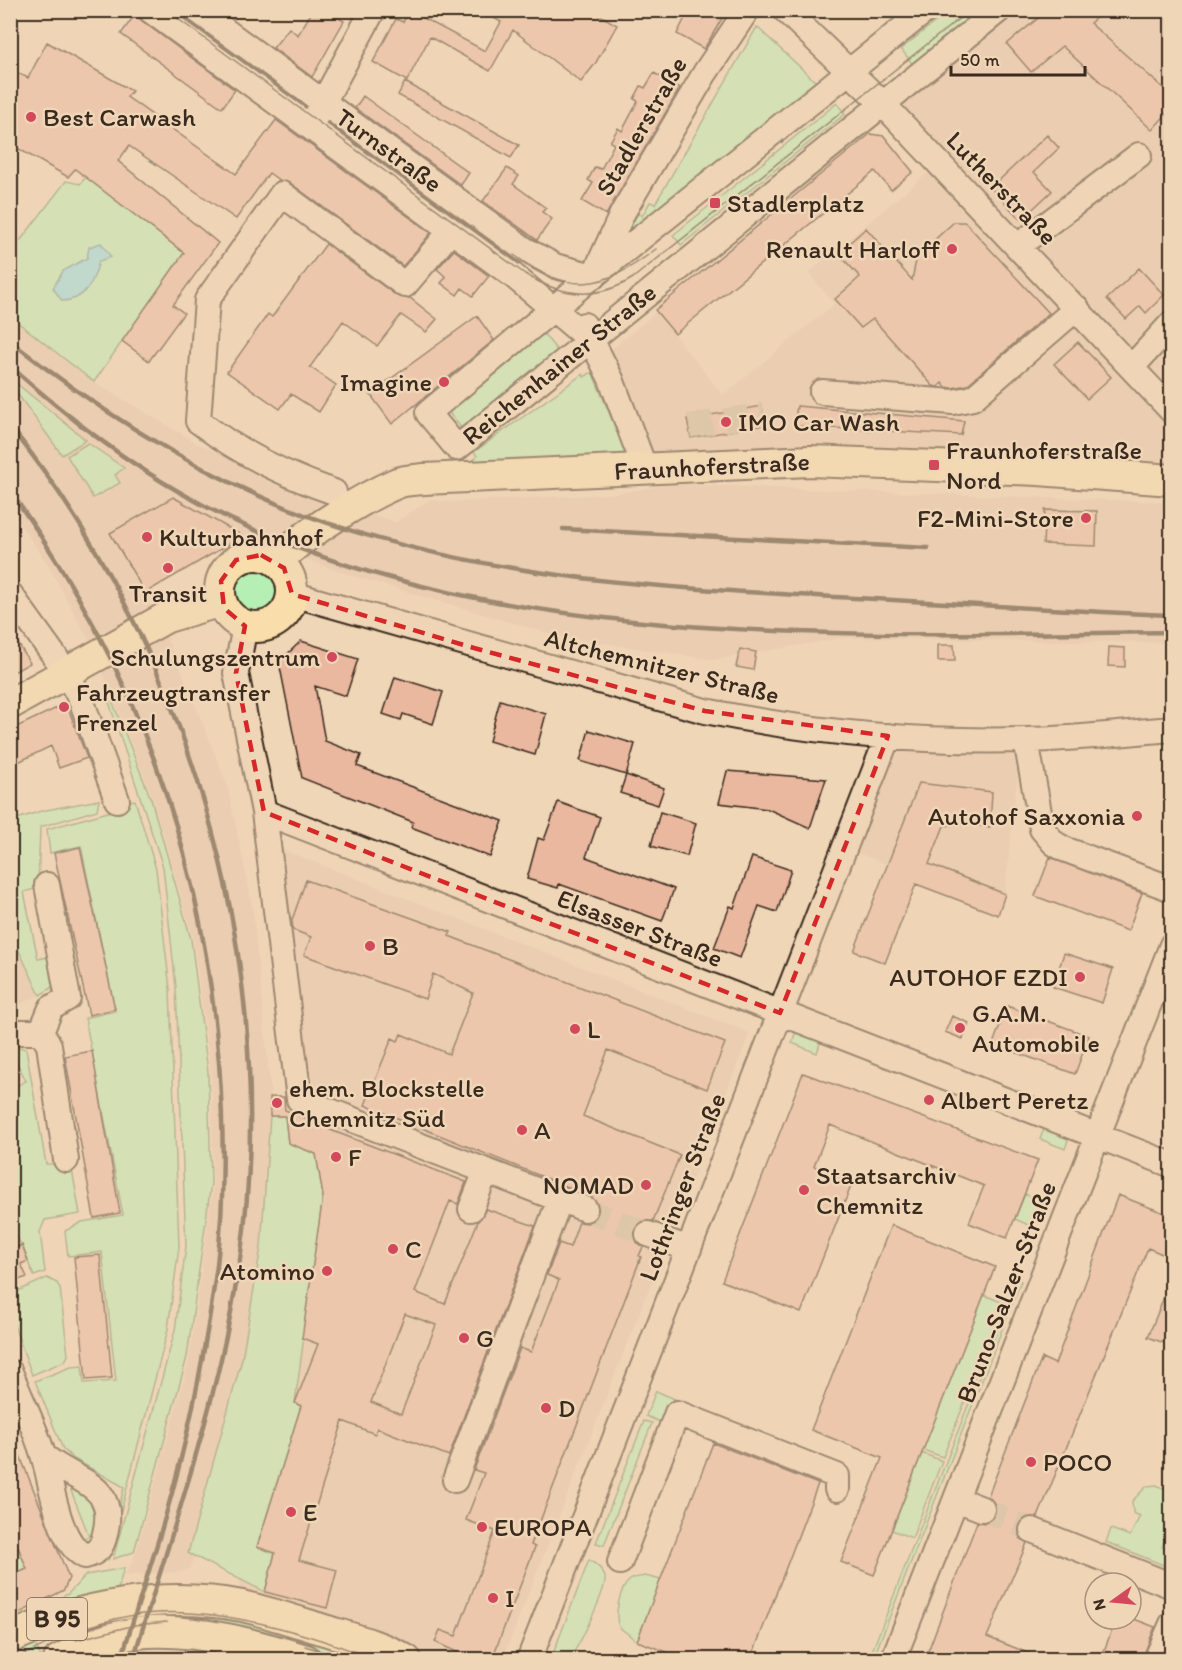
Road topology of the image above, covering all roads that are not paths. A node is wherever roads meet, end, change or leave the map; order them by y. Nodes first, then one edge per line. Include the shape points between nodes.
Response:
1 (150, 10) edge
2 (197, 10) edge
3 (373, 10) edge
4 (747, 10) edge
5 (785, 10) edge
6 (926, 10) edge
7 (999, 10) edge
8 (849, 71) junction
9 (323, 102) junction
10 (883, 104) junction
11 (309, 127) junction
12 (1139, 155) dead end
13 (451, 231) junction
14 (1018, 246) junction
15 (555, 266) junction
16 (594, 276) junction
17 (563, 301) junction
18 (1077, 308) junction
19 (1172, 323) edge
20 (590, 340) junction
21 (1132, 367) junction
22 (822, 392) dead end
23 (1172, 411) edge
24 (645, 469) junction
25 (1172, 480) edge
26 (334, 492) dead end
27 (277, 561) junction
28 (10, 594) edge
29 (292, 594) junction
30 (221, 601) junction
31 (245, 626) junction
32 (66, 672) junction
33 (10, 704) edge
34 (1172, 729) edge
35 (888, 736) junction
36 (1026, 740) junction
37 (117, 800) dead end
38 (264, 812) junction
39 (46, 885) dead end
40 (1172, 889) edge
41 (1172, 945) edge
42 (780, 1013) junction
43 (10, 1032) edge
44 (41, 1032) junction
45 (1098, 1137) junction
46 (66, 1160) dead end
47 (1172, 1165) edge
48 (486, 1171) junction
49 (560, 1199) junction
50 (471, 1209) dead end
51 (585, 1209) tunnel mouth
52 (648, 1234) tunnel mouth
53 (689, 1249) junction
54 (10, 1372) edge
55 (44, 1456) dead end
56 (455, 1480) dead end
57 (837, 1489) dead end
58 (956, 1499) junction
59 (982, 1509) tunnel mouth
60 (1032, 1530) tunnel mouth
61 (620, 1563) dead end
62 (1172, 1586) edge
63 (1172, 1624) edge
64 (10, 1638) edge
65 (394, 1647) edge
66 (59, 1659) edge
67 (306, 1659) edge
68 (529, 1659) edge
69 (893, 1659) edge
70 (1156, 1659) edge

1 - 11 street, Turnstraße
2 - 9 street, Turnstraße
3 - 9 street
4 - 16 street, Stadlerstraße via 705,72 622,212
5 - 8 street, Lutherstraße
6 - 8 street, Reichenhainer Straße
7 - 10 street, Reichenhainer Straße
8 - 10 street, Lutherstraße
8 - 16 street, Reichenhainer Straße
9 - 11 street
9 - 15 street, Turnstraße via 524,249
10 - 14 street, Lutherstraße
10 - 20 street, Reichenhainer Straße
11 - 13 street, Turnstraße
12 - 14 street
13 - 17 street, Turnstraße
13 - 26 street via 405,285 282,194 207,300 198,422 252,457
14 - 18 street, Lutherstraße
15 - 16 street, Turnstraße
15 - 17 street, Turnstraße
16 - 17 street, Reichenhainer Straße
17 - 20 street, Turnstraße
17 - 20 street, Reichenhainer Straße via 428,413 457,448
18 - 21 street, Lutherstraße
18 - 22 street via 973,398 953,402
19 - 21 street
20 - 24 street, Turnstraße via 611,380
21 - 23 street, Lutherstraße
24 - 25 main road, Fraunhoferstraße via 810,461 884,462
24 - 27 main road, Fraunhoferstraße via 398,482 293,545
27 - 29 main road via 289,575
27 - 30 main road via 252,554 236,560 221,581
28 - 32 street
29 - 31 main road via 285,612 274,622 260,627
29 - 35 street, Altchemnitzer Straße via 705,711
30 - 31 main road via 232,618
30 - 32 main road via 167,617
31 - 38 street via 236,673
32 - 33 main road
32 - 37 street via 82,702
34 - 36 street, Altchemnitzer Straße
35 - 36 street, Altchemnitzer Straße
35 - 42 street, Lothringer Straße
36 - 40 street via 1042,829 1047,838 1064,849
38 - 42 street, Elsasser Straße
38 - 48 street via 299,1098
39 - 44 street via 68,998 51,1008
41 - 45 street, Bruno-Salzer-Straße
42 - 45 street, Elsasser Straße
42 - 53 street, Lothringer Straße
43 - 44 street
44 - 46 street via 49,1045
45 - 47 street, Elsasser Straße
45 - 58 street, Bruno-Salzer-Straße
48 - 49 street
48 - 50 street
49 - 51 street
49 - 56 street
52 - 53 street
53 - 68 street, Lothringer Straße
54 - 55 street
57 - 61 street via 837,1476 677,1413
58 - 59 street
58 - 69 street, Bruno-Salzer-Straße
60 - 62 street
63 - 70 street
64 - 65 main road, B 95 via 69,1615 147,1601 202,1601 242,1606
66 - 67 main road, B 95 via 99,1643 148,1632 214,1638

